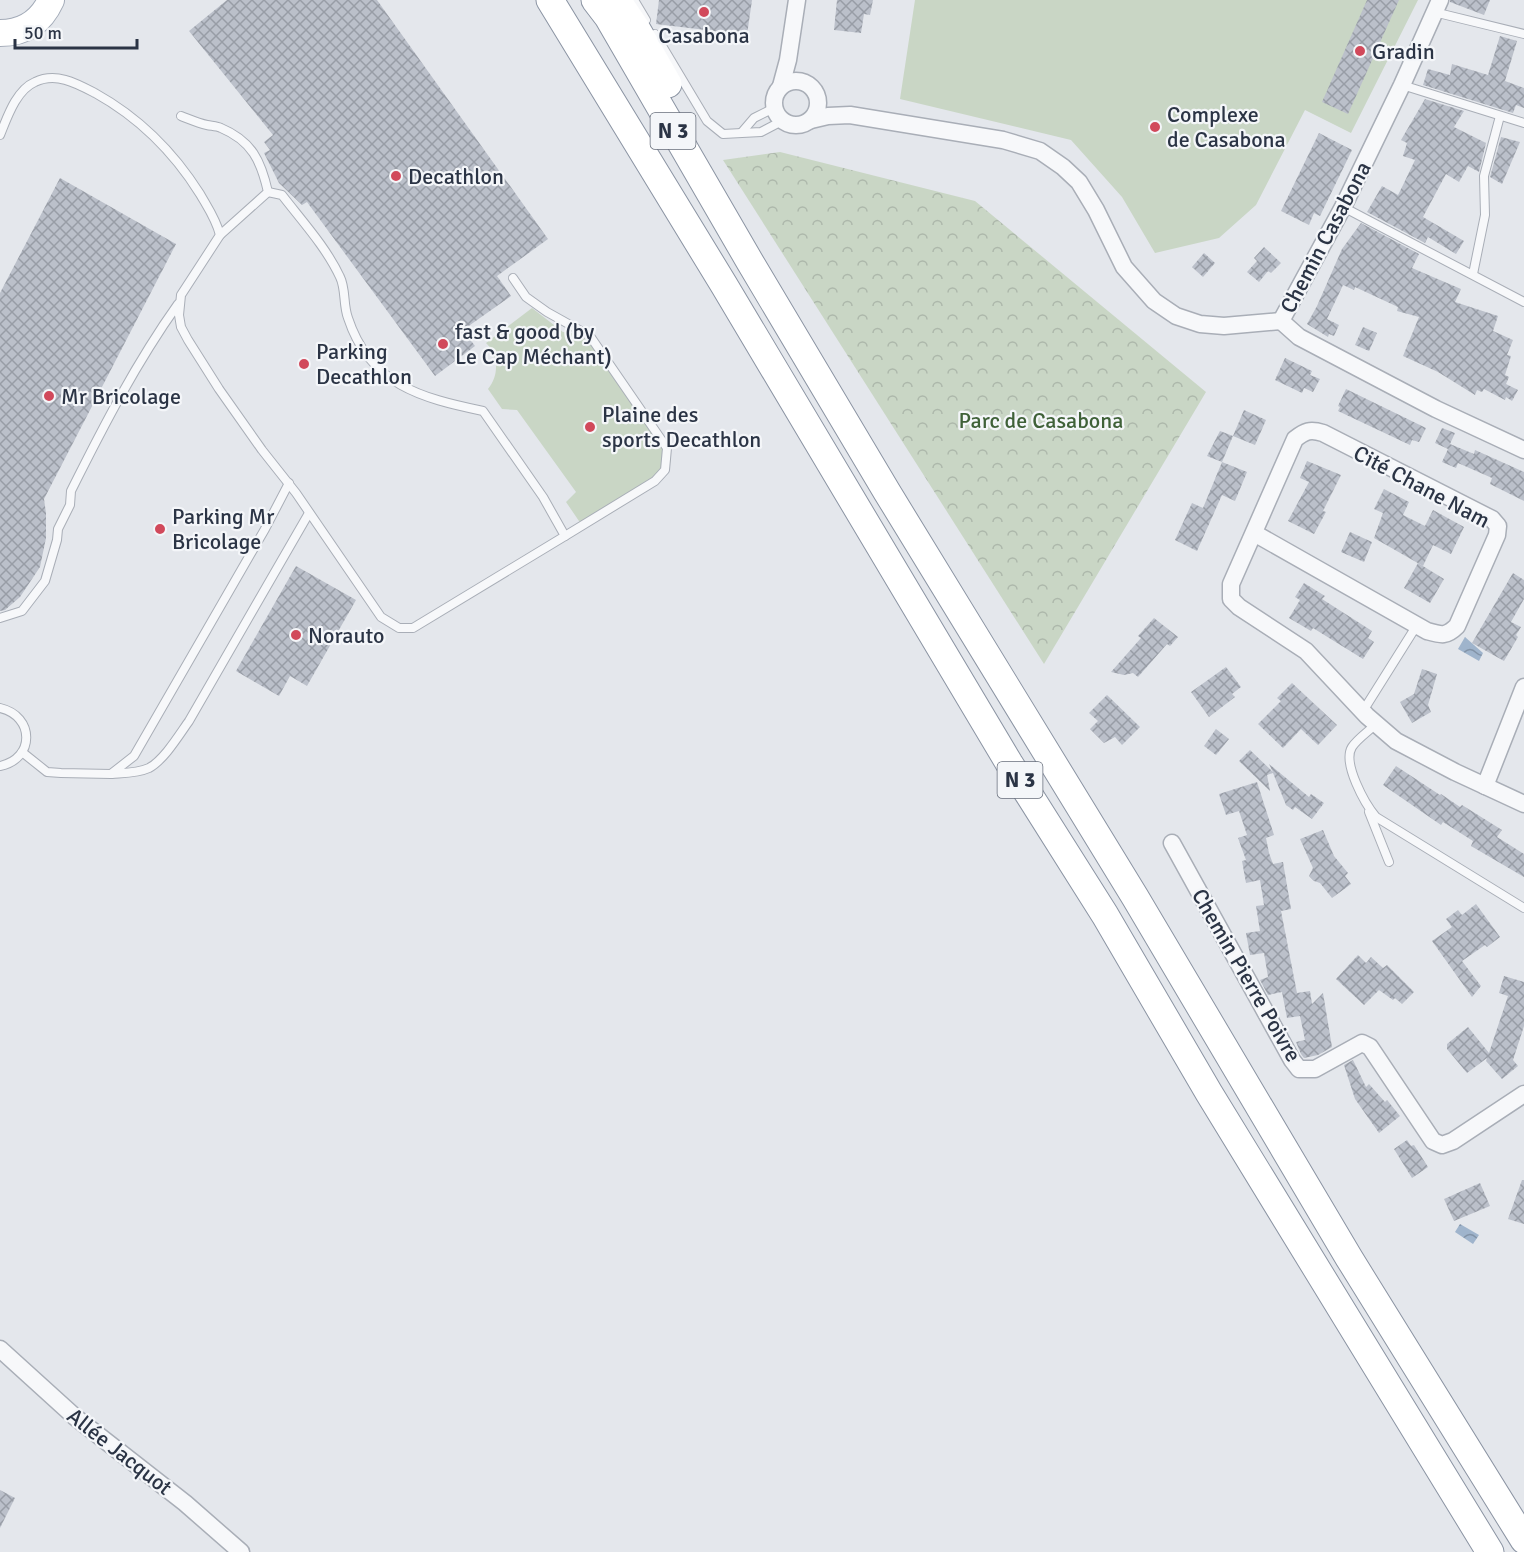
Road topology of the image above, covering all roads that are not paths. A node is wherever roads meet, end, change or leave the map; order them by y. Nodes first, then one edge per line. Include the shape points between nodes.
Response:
1 (51, 0) edge
2 (550, 0) edge
3 (595, 0) edge
4 (617, 0) edge
5 (634, 0) edge
6 (797, 0) edge
7 (804, 0) edge
8 (1437, 6) edge
9 (1524, 34) edge
10 (4, 35) edge
11 (802, 82) junction
12 (781, 86) junction
13 (1402, 86) junction
14 (818, 98) junction
15 (778, 115) junction
16 (850, 115) junction
17 (181, 116) dead end
18 (1500, 116) junction
19 (811, 120) junction
20 (1524, 123) edge
21 (742, 132) junction
22 (0, 135) edge
23 (268, 192) junction
24 (1343, 207) junction
25 (220, 235) junction
26 (750, 262) junction
27 (1473, 274) junction
28 (513, 278) dead end
29 (1524, 302) edge
30 (179, 304) junction
31 (1281, 321) junction
32 (1524, 450) edge
33 (289, 483) junction
34 (309, 513) junction
35 (1254, 533) junction
36 (566, 536) junction
37 (0, 618) edge
38 (1417, 625) junction
39 (1524, 687) edge
40 (0, 708) edge
41 (1363, 711) junction
42 (1376, 724) junction
43 (22, 752) junction
44 (0, 766) edge
45 (111, 774) junction
46 (1485, 786) junction
47 (1524, 804) edge
48 (1367, 806) junction
49 (1172, 843) dead end
50 (1389, 862) dead end
51 (1524, 908) edge
52 (1524, 1094) edge
53 (0, 1350) edge
54 (1524, 1540) edge
55 (241, 1552) edge
56 (1490, 1552) edge

1 - 10 main road via 45,13 30,26
2 - 56 highway, N 3
3 - 26 highway, N 3
4 - 26 highway, N 3 via 674,96
5 - 21 lane via 707,121 723,134
6 - 12 street
7 - 11 street via 798,39
8 - 9 lane
8 - 13 street, Chemin Casabona
11 - 12 street via 795,80
11 - 14 street
12 - 15 street via 773,100
13 - 18 lane
13 - 24 street, Chemin Casabona
14 - 16 street
14 - 19 street
15 - 19 street via 797,126
15 - 21 lane via 754,118
15 - 21 lane via 761,132
16 - 19 street
16 - 31 street via 1004,140 1040,151 1079,182 1124,267 1154,301 1176,316 1200,324
17 - 23 lane via 220,127 242,140 257,156
18 - 20 lane
18 - 27 lane via 1484,176 1485,215
22 - 25 lane via 18,97 32,83 48,77 80,85 142,124 168,148 209,208
23 - 25 lane
23 - 36 lane via 282,195 342,280 348,318 363,351 388,378 409,391 483,411
24 - 27 lane
24 - 31 street, Chemin Casabona
25 - 30 lane via 195,270
26 - 54 highway, N 3 via 1349,1258
27 - 29 lane
28 - 36 lane via 526,297 590,336 668,448 665,470 655,481
30 - 33 lane via 188,340 262,450
30 - 37 lane via 125,387 71,491 45,581 22,611
31 - 32 street, Chemin Casabona via 1299,337
33 - 34 lane
33 - 45 lane via 134,756
34 - 36 lane via 381,616 399,628 413,628
34 - 45 lane via 189,721 166,752 150,768
35 - 38 street, Cité Chane Nam
35 - 38 street, Cité Chane Nam via 1295,440 1303,432 1313,430 1492,519 1498,526 1497,536 1457,626 1449,634 1439,635
35 - 41 street, Cité Chane Nam via 1231,584 1231,599 1306,651
38 - 41 lane
39 - 46 street
40 - 43 lane via 15,714 24,726 26,742
41 - 42 street, Cité Chane Nam
42 - 46 street, Cité Chane Nam via 1396,741
42 - 48 lane via 1351,748 1349,759
43 - 44 lane
43 - 45 lane via 47,772
46 - 47 street, Cité Chane Nam
48 - 50 lane
48 - 51 lane via 1376,816
49 - 52 street, Chemin Pierre Poivre via 1299,1069 1315,1069 1362,1043 1370,1047 1433,1141 1442,1145
53 - 55 street, Allée Jacquot via 75,1417

